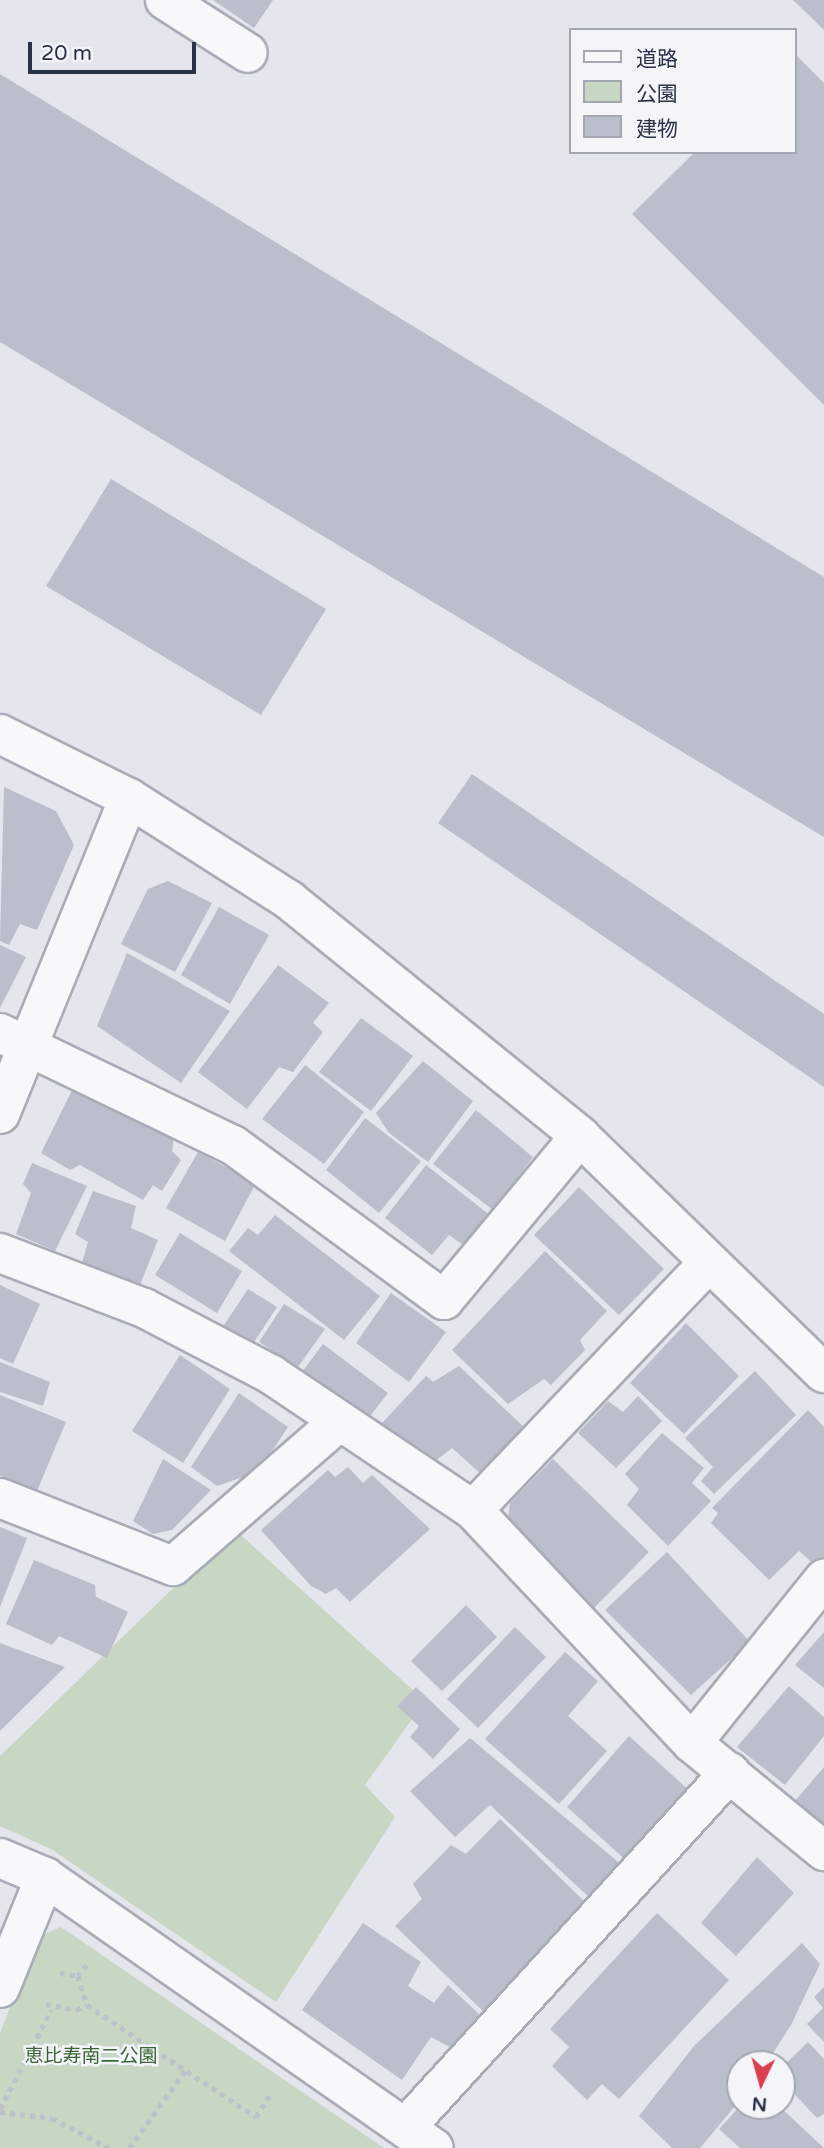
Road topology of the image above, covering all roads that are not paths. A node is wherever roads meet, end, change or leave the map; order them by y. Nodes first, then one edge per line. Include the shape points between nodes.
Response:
1 (165, 0) edge
2 (248, 52) dead end
3 (0, 734) edge
4 (129, 798) junction
5 (14, 1039) edge
6 (0, 1114) edge
7 (580, 1136) junction
8 (0, 1253) edge
9 (709, 1262) junction
10 (824, 1373) edge
11 (340, 1421) junction
12 (0, 1498) edge
13 (473, 1510) junction
14 (824, 1579) edge
15 (692, 1743) junction
16 (730, 1772) junction
17 (824, 1852) edge
18 (0, 1858) edge
19 (45, 1877) junction
20 (0, 1987) edge
21 (419, 2138) edge

1 - 2 street
3 - 4 street
4 - 5 street
4 - 7 street via 289,900
5 - 6 street
5 - 7 street via 233,1145 444,1300
7 - 9 street
8 - 11 street via 144,1308 272,1376
9 - 10 street
9 - 13 street
11 - 12 street via 173,1566
11 - 13 street
13 - 15 street
14 - 15 street
15 - 16 street
16 - 17 street
16 - 21 street
18 - 19 street
19 - 20 street
19 - 21 street

